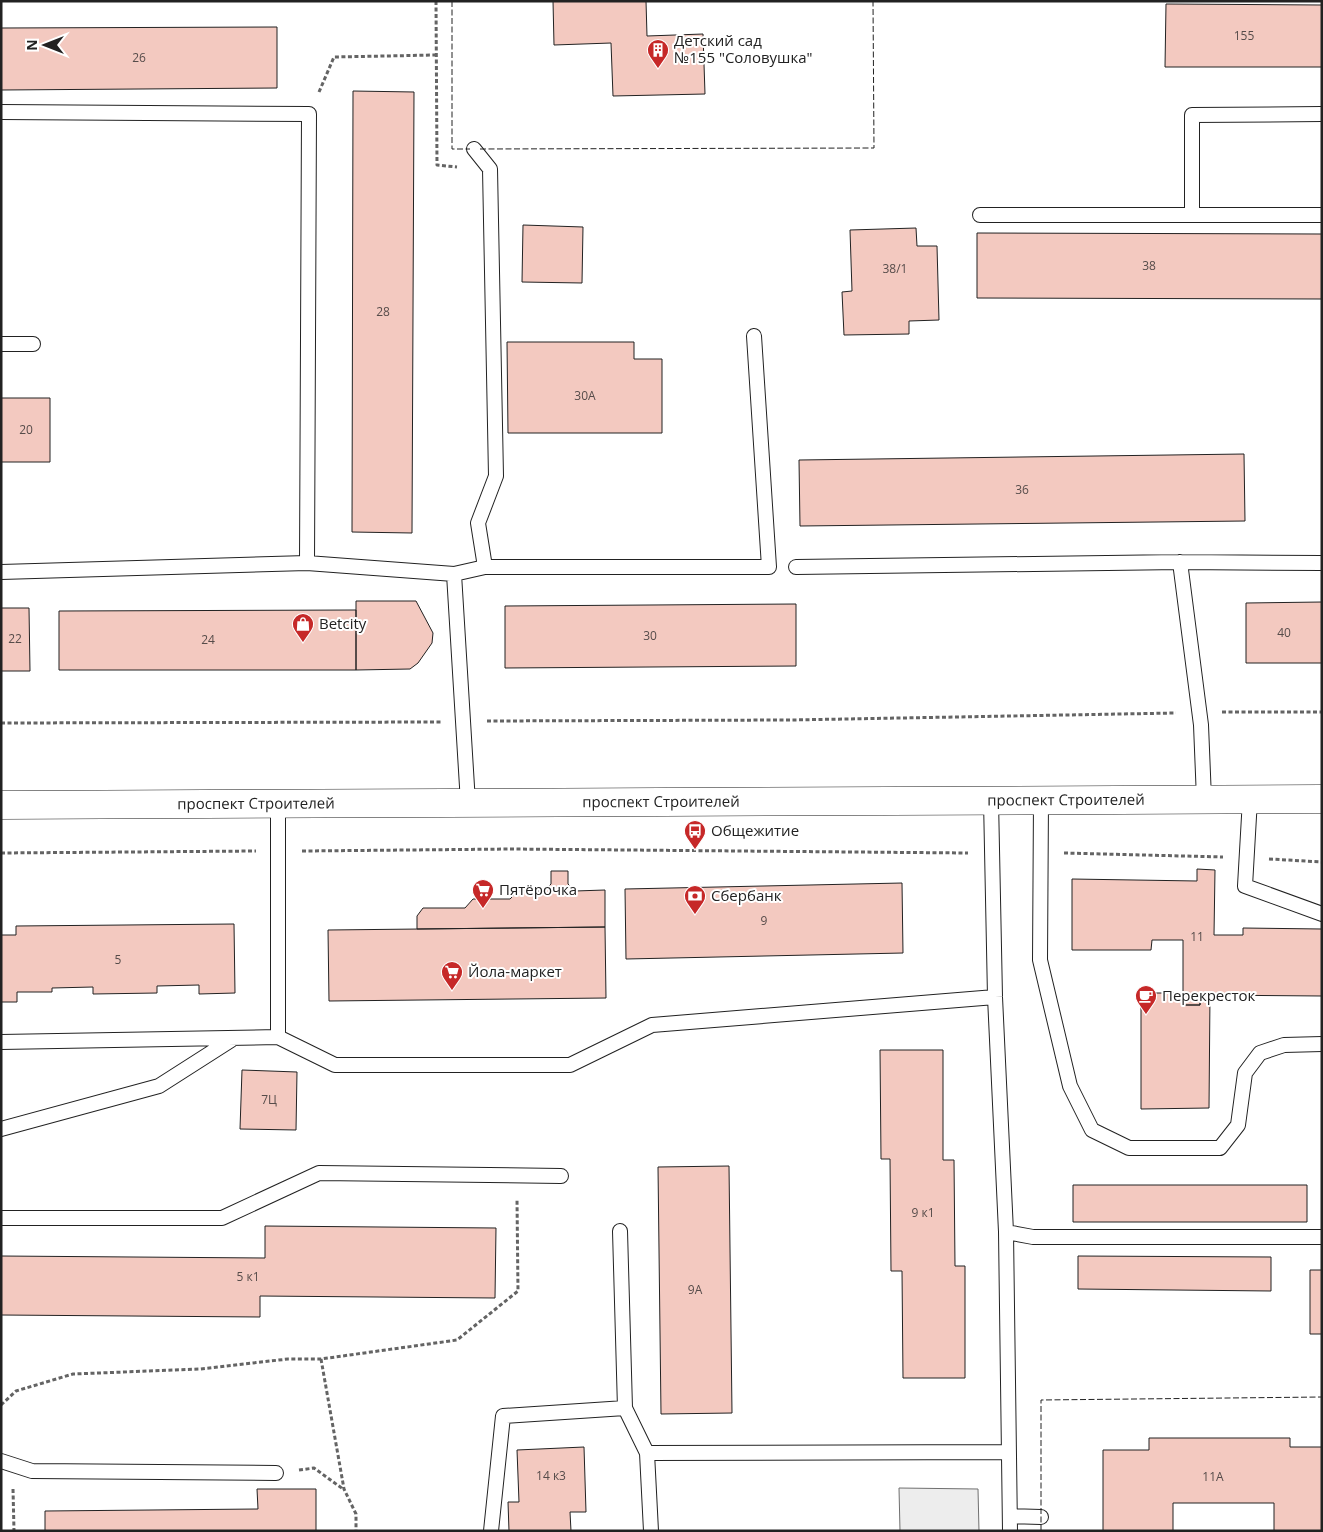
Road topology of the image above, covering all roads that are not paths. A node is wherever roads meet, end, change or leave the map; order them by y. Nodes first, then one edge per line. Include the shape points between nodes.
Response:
1 (1, 112) edge
2 (1322, 114) edge
3 (474, 149) dead end
4 (980, 215) dead end
5 (1192, 215) junction
6 (1322, 215) edge
7 (754, 336) dead end
8 (1, 344) edge
9 (33, 344) dead end
10 (1180, 562) junction
11 (307, 563) junction
12 (1322, 563) edge
13 (485, 567) junction
14 (796, 567) dead end
15 (1, 572) edge
16 (454, 574) junction
17 (1204, 799) junction
18 (1250, 799) junction
19 (1322, 799) edge
20 (991, 800) junction
21 (1041, 800) junction
22 (468, 803) junction
23 (278, 804) junction
24 (1, 805) edge
25 (1322, 914) edge
26 (995, 997) junction
27 (278, 1037) junction
28 (232, 1039) junction
29 (1, 1042) edge
30 (1322, 1044) edge
31 (1, 1129) edge
32 (561, 1176) dead end
33 (1, 1218) edge
34 (620, 1231) dead end
35 (1006, 1232) junction
36 (1322, 1237) edge
37 (625, 1408) junction
38 (1009, 1452) junction
39 (647, 1453) junction
40 (1, 1461) edge
41 (276, 1473) road end
42 (1010, 1516) junction
43 (1041, 1517) dead end
44 (491, 1531) edge
45 (651, 1531) edge
46 (1010, 1531) edge

1 - 11 lane via 309,114
2 - 5 lane via 1192,115
3 - 13 lane via 490,169 496,476 478,523
4 - 5 lane
5 - 6 lane
7 - 13 lane via 769,567
8 - 9 lane
10 - 12 lane
10 - 14 lane
10 - 17 lane via 1200,713
11 - 15 lane
11 - 16 lane
13 - 16 lane
16 - 22 lane
17 - 18 main road, проспект Строителей
17 - 21 main road, проспект Строителей
18 - 19 main road, проспект Строителей
18 - 25 lane via 1245,886
20 - 21 main road, проспект Строителей
20 - 22 main road, проспект Строителей
20 - 26 lane
21 - 30 lane via 1040,960 1070,1086 1092,1130 1129,1148 1220,1148 1238,1125 1245,1073 1260,1053 1284,1045
22 - 23 main road, проспект Строителей
23 - 24 main road, проспект Строителей
23 - 27 lane
26 - 27 lane via 652,1025 570,1065 335,1065
26 - 35 lane
27 - 28 lane
28 - 29 lane
28 - 31 lane via 159,1086
32 - 33 lane via 319,1173 222,1218
34 - 37 lane
35 - 36 lane via 1033,1237
35 - 38 lane
37 - 39 lane
37 - 44 lane via 503,1416
38 - 39 lane
38 - 42 lane
39 - 45 lane
40 - 41 lane via 32,1471
42 - 43 lane
42 - 46 lane

